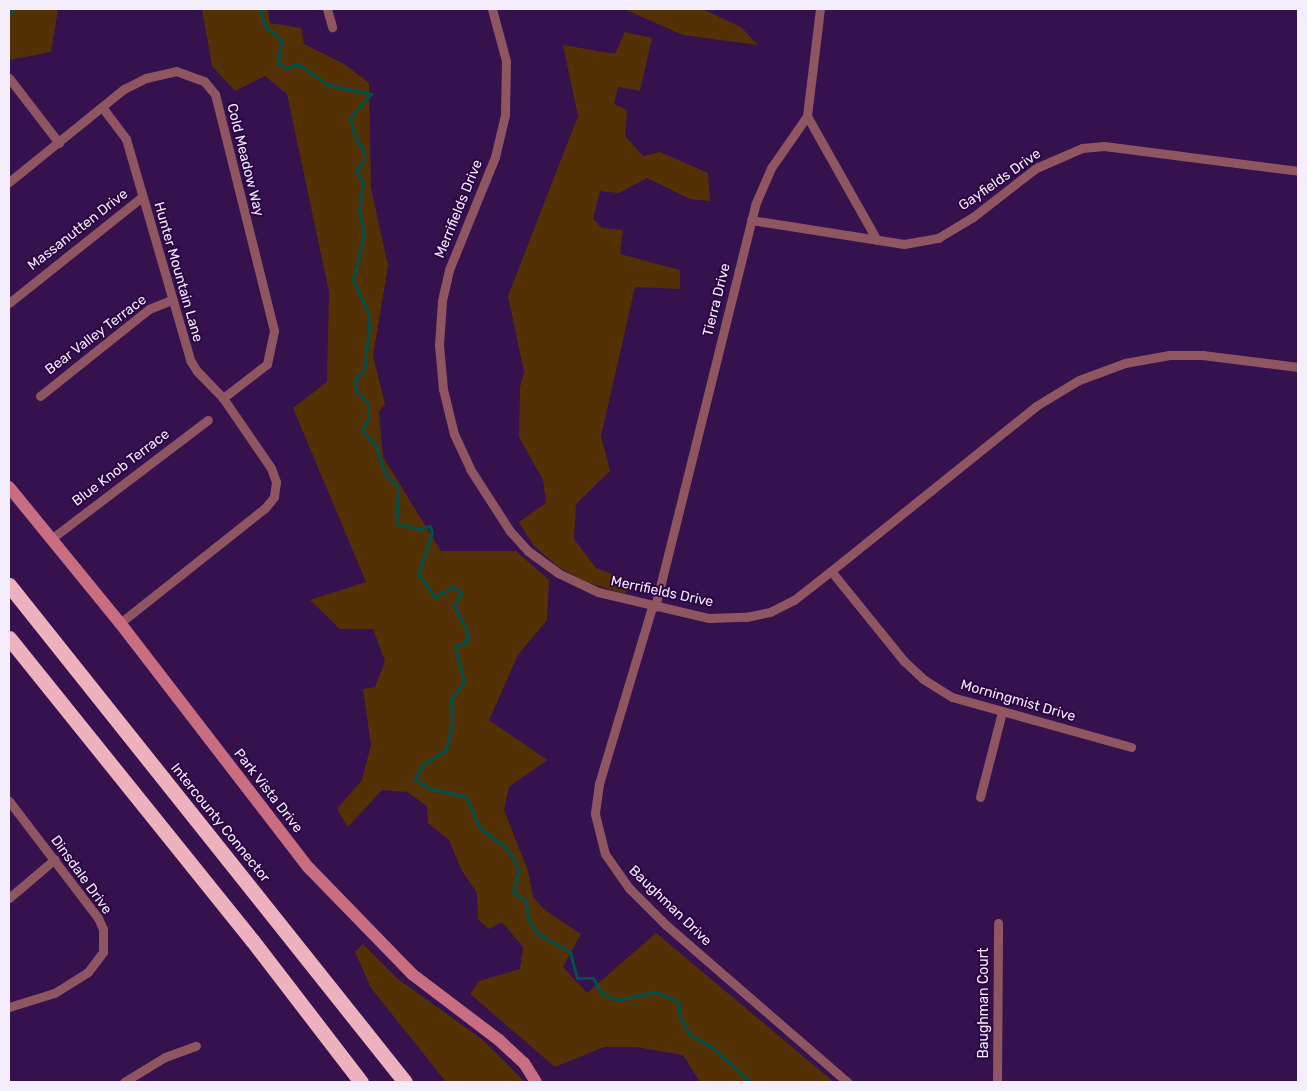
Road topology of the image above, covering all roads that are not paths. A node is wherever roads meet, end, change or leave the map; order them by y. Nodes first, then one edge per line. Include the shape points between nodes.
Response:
1 (327, 9) edge
2 (492, 9) edge
3 (820, 9) edge
4 (332, 27) dead end
5 (9, 78) edge
6 (102, 107) junction
7 (807, 116) junction
8 (59, 143) junction
9 (1298, 171) edge
10 (9, 182) edge
11 (142, 198) junction
12 (750, 220) junction
13 (878, 240) junction
14 (170, 300) junction
15 (9, 303) edge
16 (1298, 367) edge
17 (40, 396) dead end
18 (223, 398) junction
19 (208, 420) dead end
20 (9, 487) edge
21 (51, 539) junction
22 (831, 571) junction
23 (9, 585) edge
24 (653, 607) junction
25 (120, 623) junction
26 (9, 638) edge
27 (1002, 712) junction
28 (1131, 748) dead end
29 (980, 797) dead end
30 (9, 801) edge
31 (55, 860) junction
32 (9, 898) edge
33 (998, 923) dead end
34 (9, 1006) edge
35 (196, 1046) dead end
36 (124, 1082) edge
37 (361, 1082) edge
38 (405, 1082) edge
39 (536, 1082) edge
40 (847, 1082) edge
41 (997, 1082) edge

1 - 4 street
2 - 24 street, Merrifields Drive via 506,61 505,115 495,157 460,239 442,302 439,345 443,389 454,434 492,507 528,551 558,572 598,592
3 - 7 street, Tierra Drive
5 - 8 street
6 - 8 street, Cold Meadow Way
6 - 11 street, Hunter Mountain Lane via 126,139
6 - 18 street, Cold Meadow Way via 124,89 146,78 176,71 204,81 214,94 274,330 267,364
7 - 12 street, Tierra Drive via 771,168
7 - 13 street
8 - 10 street, Cold Meadow Way
9 - 13 street, Gayfields Drive via 1104,146 1082,148 1036,168 973,217 938,238 904,244
11 - 14 street, Hunter Mountain Lane
11 - 15 street, Massanutten Drive
12 - 13 street, Gayfields Drive
12 - 24 street, Tierra Drive
14 - 17 street, Bear Valley Terrace via 149,309
14 - 18 street, Hunter Mountain Lane via 190,360 196,371
16 - 22 street, Merrifields Drive via 1202,355 1169,356 1125,363 1079,380 1029,411
18 - 25 street, Hunter Mountain Lane via 271,468 276,482 274,497 265,508
19 - 21 street, Blue Knob Terrace
20 - 21 street, Park Vista Drive
21 - 25 street, Park Vista Drive
22 - 24 street, Merrifields Drive via 794,600 770,612 746,618 708,618
22 - 27 street, Morningmist Drive via 904,661 923,679 952,697
23 - 38 highway, Intercounty Connector
24 - 40 street, Baughman Drive via 599,784 595,814 605,854 629,888 666,925
25 - 39 street, Park Vista Drive via 309,868 412,974 499,1040 524,1063
26 - 37 highway via 252,940
27 - 28 street, Morningmist Drive
27 - 29 street
30 - 31 street, Dinsdale Drive
31 - 32 street
31 - 34 street, Dinsdale Drive via 98,918 103,929 103,952 88,972 54,993
33 - 41 street, Baughman Court
35 - 36 street via 166,1057

